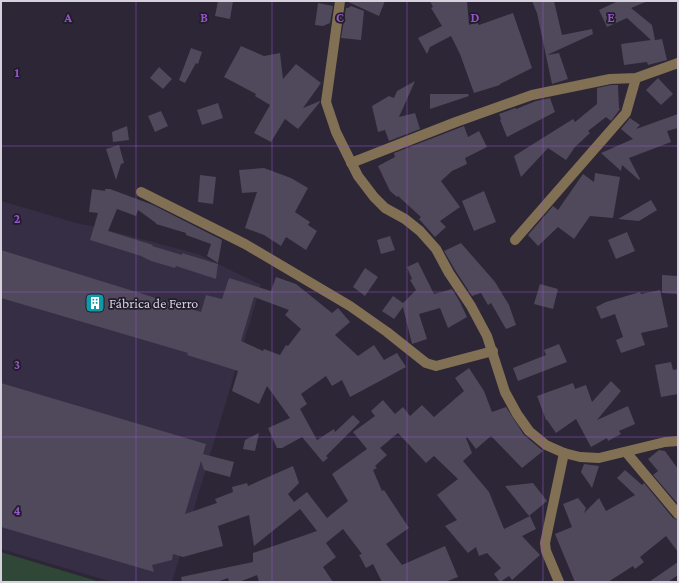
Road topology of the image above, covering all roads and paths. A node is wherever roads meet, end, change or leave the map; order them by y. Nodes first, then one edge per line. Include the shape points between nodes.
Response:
1 (340, 1) edge
2 (678, 63) edge
3 (636, 78) junction
4 (351, 163) junction
5 (141, 192) dead end
6 (514, 240) dead end
7 (493, 351) junction
8 (678, 441) edge
9 (626, 452) junction
10 (564, 453) junction
11 (678, 514) edge
12 (559, 582) edge

1 - 4 street via 326,102 336,132
2 - 3 street
3 - 4 street via 610,79 532,95
3 - 6 street via 626,113
4 - 7 street via 374,197 385,208 420,231 436,249 487,336
5 - 7 street via 245,244 350,306 426,363 436,366
7 - 10 street via 505,392 517,414 529,431 546,445
8 - 9 street
9 - 10 street via 599,458
9 - 11 street
10 - 12 street via 545,543

